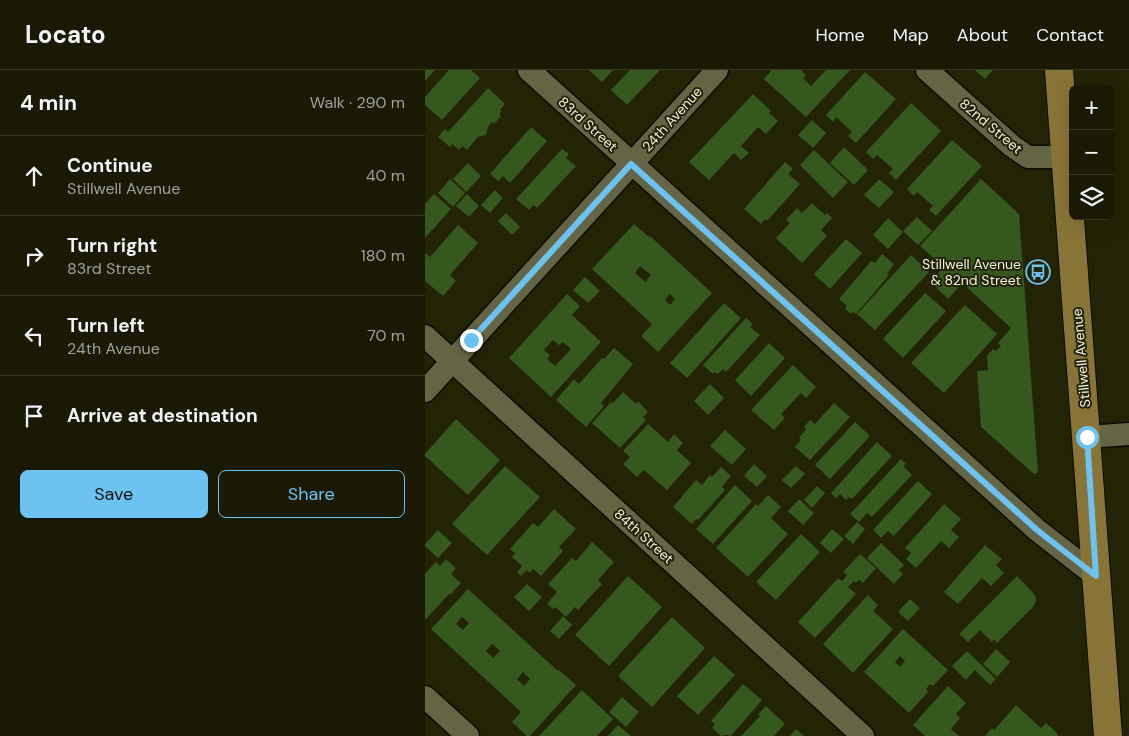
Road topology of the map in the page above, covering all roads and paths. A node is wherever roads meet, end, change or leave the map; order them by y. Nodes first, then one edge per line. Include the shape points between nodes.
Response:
1 (529, 70) edge
2 (717, 70) edge
3 (927, 70) edge
4 (1059, 70) edge
5 (1065, 156) junction
6 (631, 164) junction
7 (425, 336) edge
8 (452, 361) junction
9 (425, 391) edge
10 (1129, 434) edge
11 (1087, 437) junction
12 (1096, 576) junction
13 (425, 697) edge
14 (468, 736) edge
15 (863, 736) edge
16 (1107, 736) edge

1 - 6 street, 83rd Street
2 - 6 street, 24th Avenue
3 - 5 street, 82nd Street via 1028,157
4 - 5 main road, Stillwell Avenue
5 - 11 main road, Stillwell Avenue
6 - 8 street, 24th Avenue
6 - 12 street, 83rd Street via 1037,530
7 - 8 street, 84th Street
8 - 9 street, 24th Avenue
8 - 15 street, 84th Street
10 - 11 street
11 - 12 main road, Stillwell Avenue
12 - 16 main road, Stillwell Avenue
13 - 14 street

